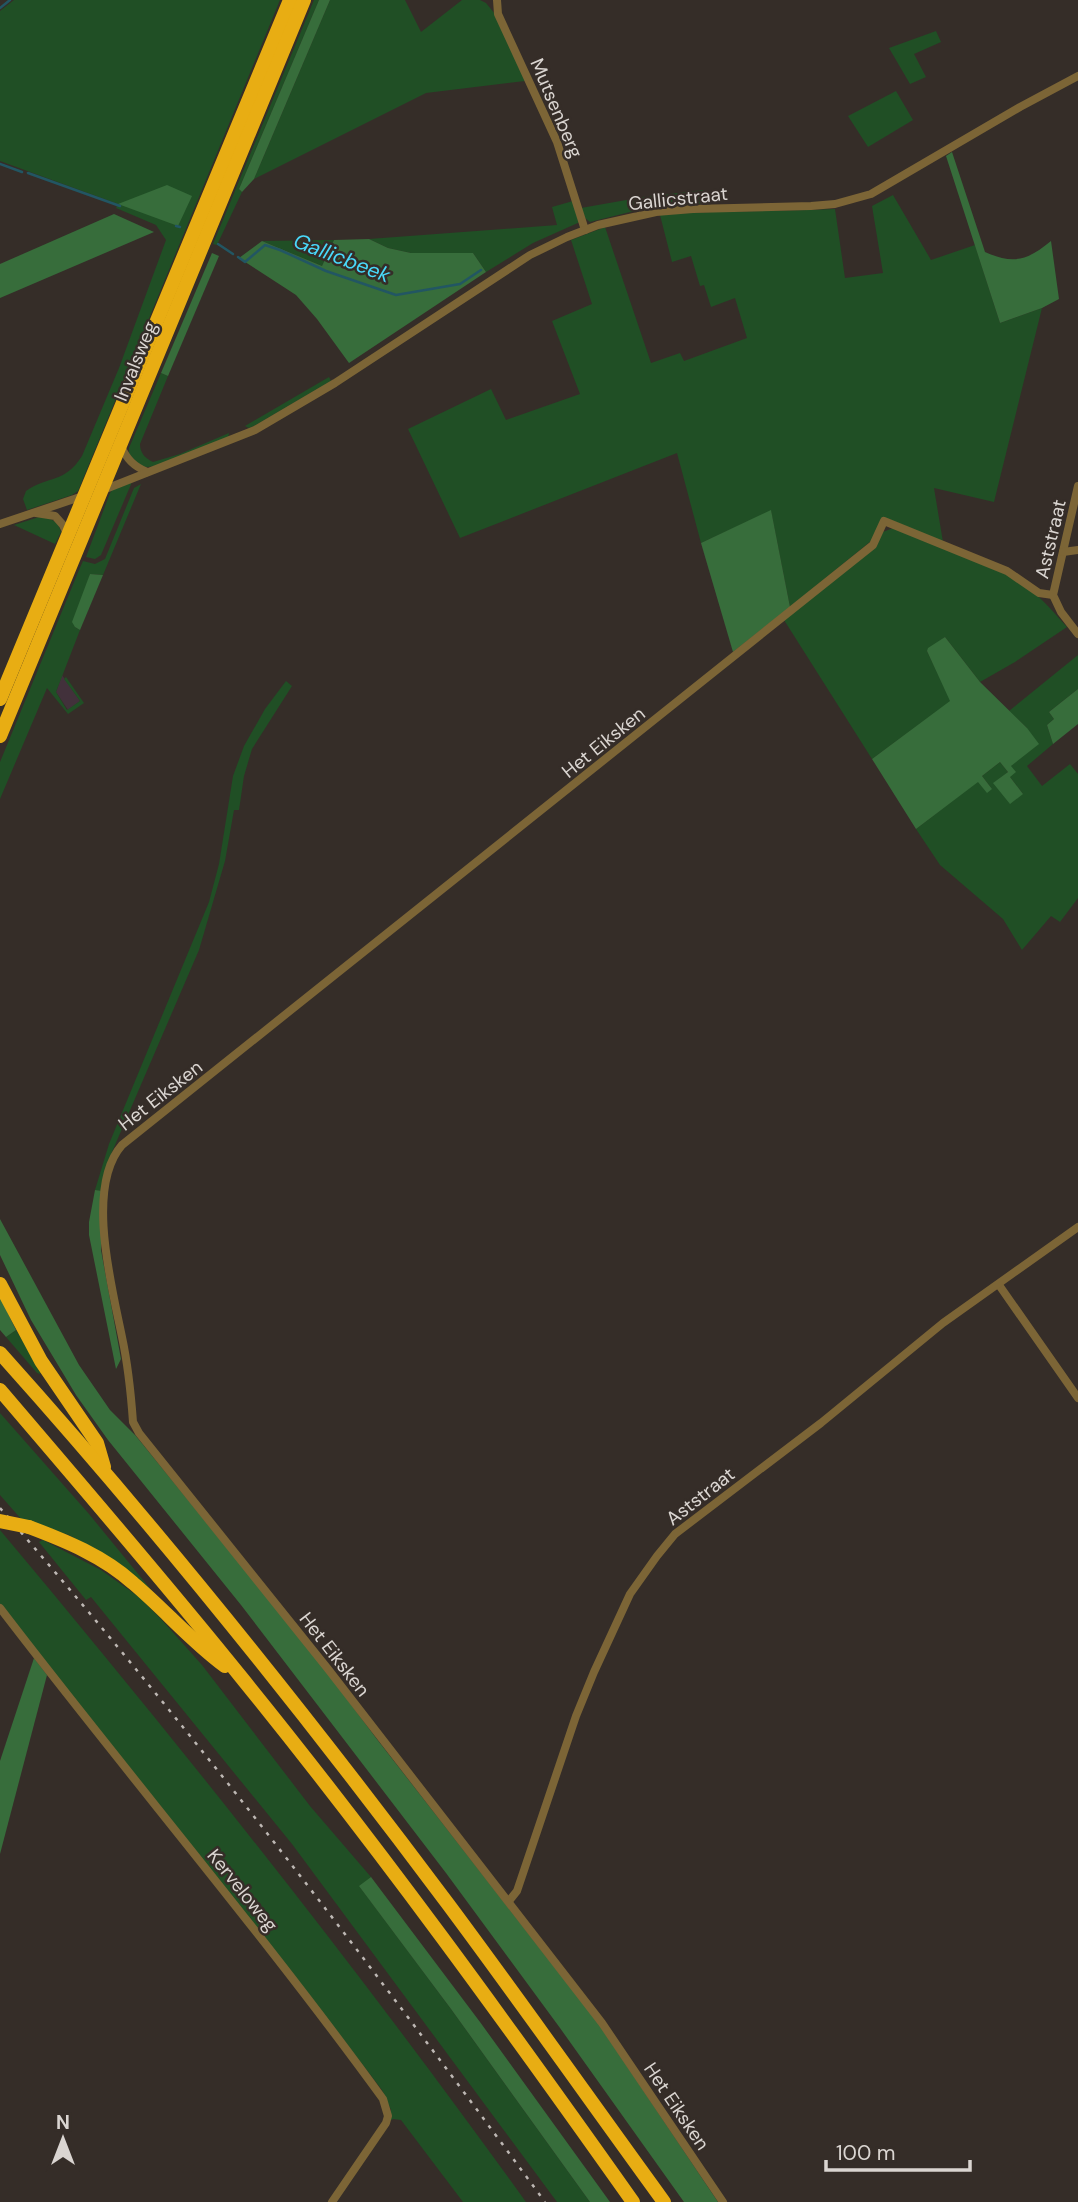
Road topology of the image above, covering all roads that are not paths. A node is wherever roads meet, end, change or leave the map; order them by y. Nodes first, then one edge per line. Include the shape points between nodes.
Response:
1 (289, 0) edge
2 (304, 0) edge
3 (498, 0) edge
4 (1078, 76) edge
5 (585, 230) junction
6 (121, 446) junction
7 (147, 472) junction
8 (1078, 486) edge
9 (103, 490) junction
10 (86, 495) junction
11 (33, 513) junction
12 (0, 524) edge
13 (68, 536) junction
14 (1078, 550) edge
15 (1063, 552) junction
16 (1053, 594) junction
17 (1078, 634) edge
18 (0, 699) edge
19 (0, 736) edge
20 (1078, 1227) edge
21 (0, 1284) edge
22 (999, 1285) junction
23 (0, 1353) edge
24 (0, 1390) edge
25 (1078, 1398) edge
26 (105, 1472) junction
27 (0, 1521) edge
28 (0, 1608) edge
29 (242, 1678) junction
30 (509, 1901) junction
31 (332, 2202) edge
32 (633, 2202) edge
33 (664, 2202) edge
34 (723, 2202) edge

1 - 10 highway, Invalsweg
2 - 6 highway, Invalsweg
3 - 5 street, Mutsenberg via 498,14 557,142
4 - 5 street, Gallicstraat via 854,200 665,211
5 - 7 street, Gallicstraat via 530,255 266,423
6 - 7 street via 126,458
6 - 9 highway, Invalsweg
7 - 9 street, Gallicstraat
8 - 15 street, Aststraat
9 - 19 highway, Invalsweg
10 - 11 street
10 - 13 highway, Invalsweg
11 - 12 street
11 - 13 street via 55,516
13 - 18 highway, Invalsweg
14 - 15 street
15 - 16 street, Aststraat
16 - 17 street, Aststraat
16 - 30 street, Het Eiksken via 1039,593 1007,571 884,521 873,545 122,1145 111,1161 103,1223 133,1422
20 - 22 street, Aststraat
21 - 26 highway via 41,1361 97,1443
22 - 25 street
22 - 30 street, Aststraat via 943,1323 675,1534 657,1556 630,1594 594,1672 517,1891
23 - 26 highway
24 - 29 highway
26 - 33 highway via 260,1660 448,1904
27 - 29 highway, bridge via 69,1542 100,1559 132,1581 209,1655
28 - 31 street, Kerveloweg via 383,2099 386,2123
29 - 32 highway via 429,1919
30 - 34 street, Het Eiksken via 602,2023

